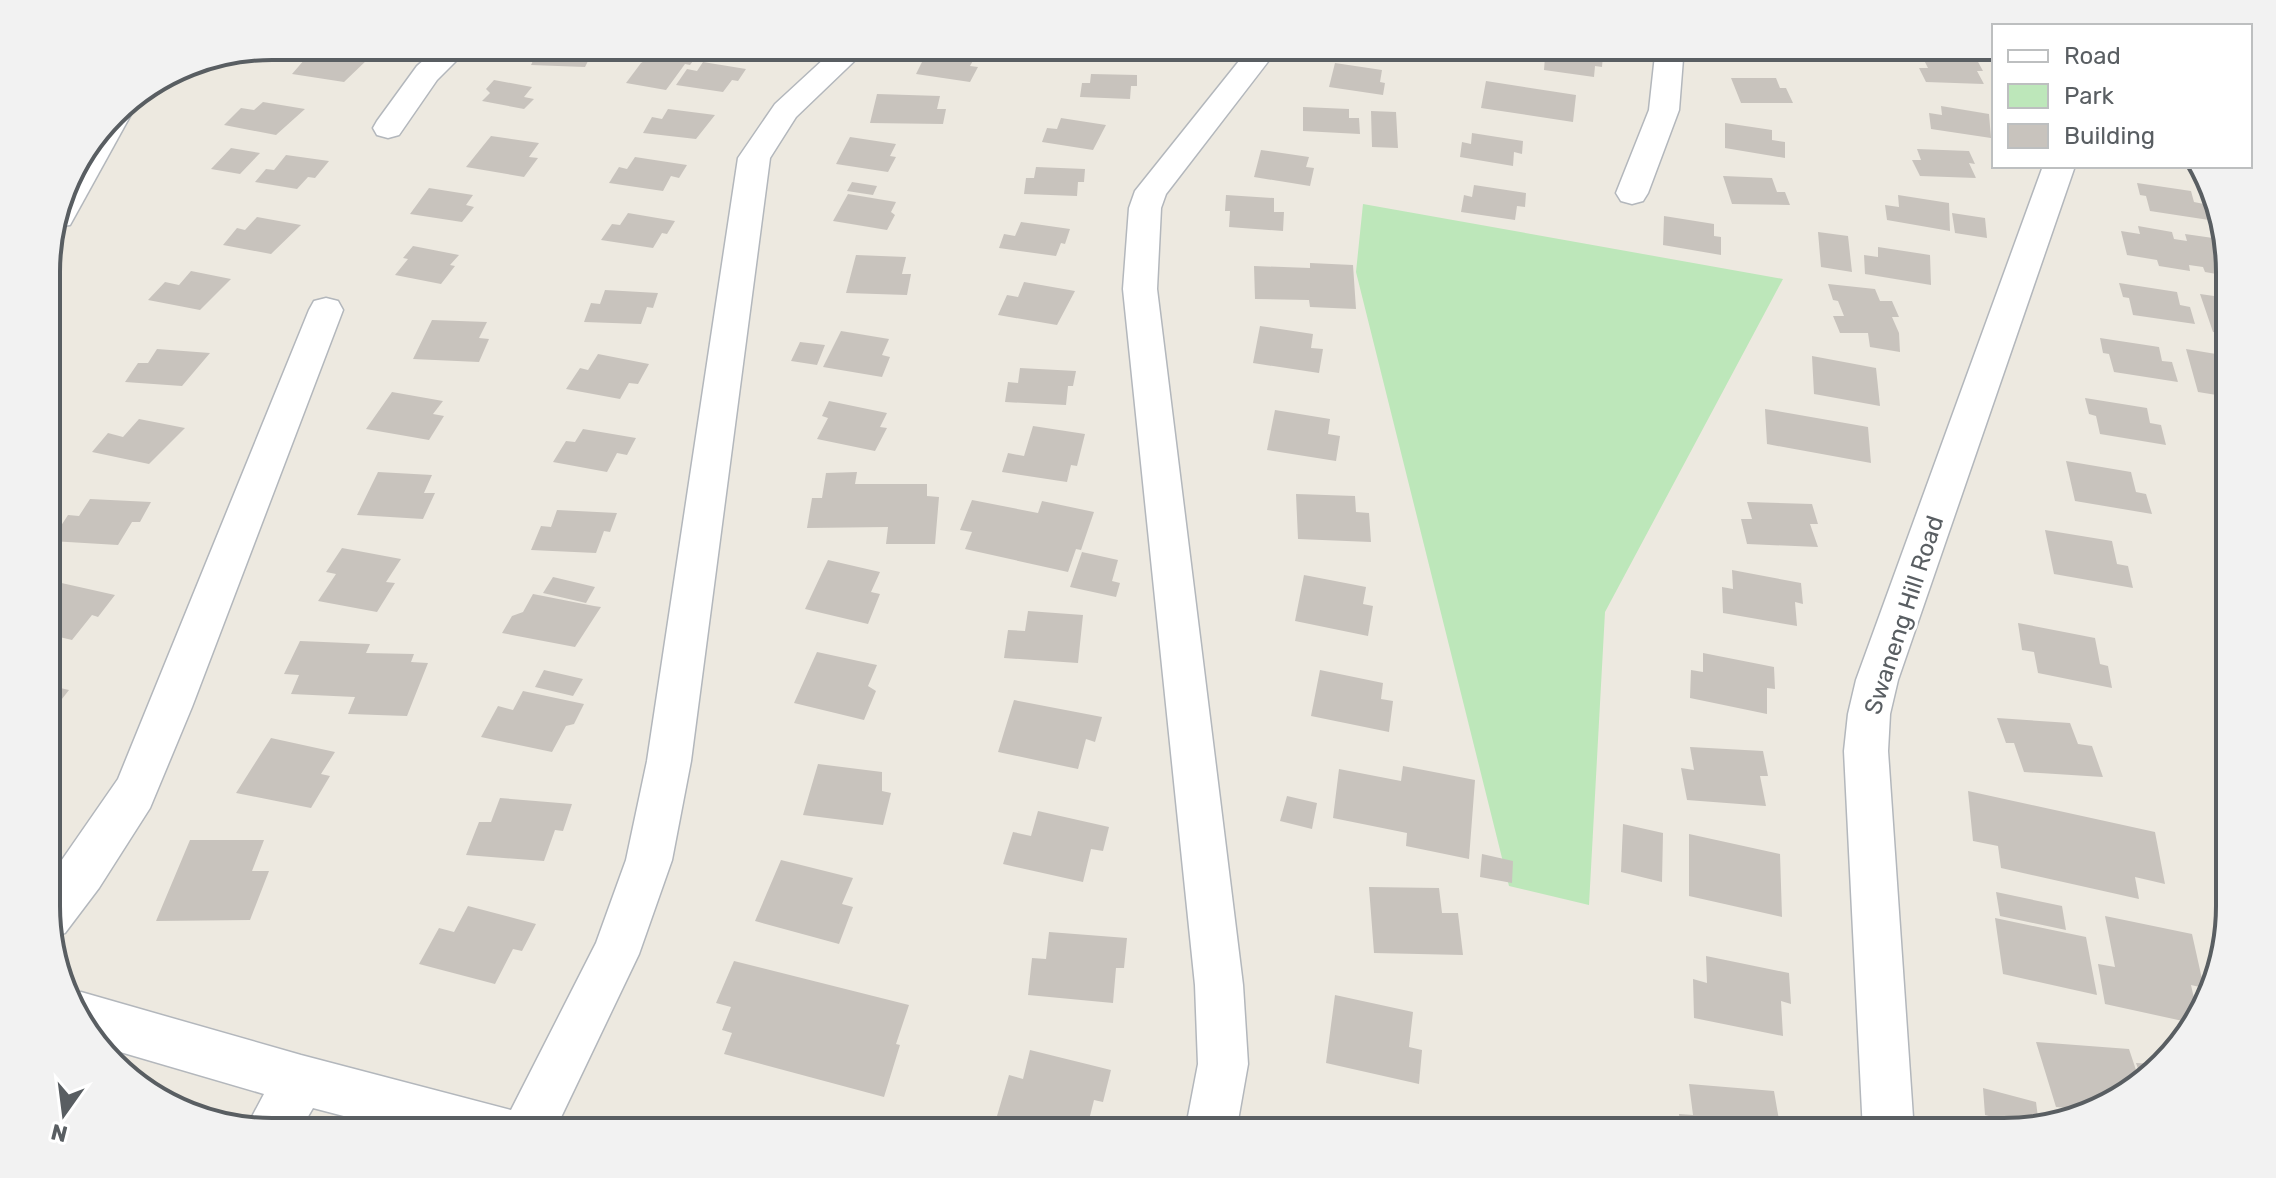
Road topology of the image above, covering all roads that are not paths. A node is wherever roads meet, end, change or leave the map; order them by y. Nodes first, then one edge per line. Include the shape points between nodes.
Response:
1 (441, 60) edge
2 (840, 60) edge
3 (1255, 60) edge
4 (1669, 60) edge
5 (388, 128) dead end
6 (2058, 168) edge
7 (1632, 193) dead end
8 (326, 310) dead end
9 (60, 902) edge
10 (93, 1020) edge
11 (301, 1080) junction
12 (278, 1118) edge
13 (449, 1118) edge
14 (534, 1118) edge
15 (1213, 1118) edge
16 (1888, 1118) edge

1 - 5 street
2 - 14 street via 784,110 754,158 669,761 649,860 615,954
3 - 15 street via 1151,191 1145,208 1140,289 1219,985 1223,1064
4 - 7 street via 1664,110
6 - 16 street, Swaneng Hill Road via 1869,714 1866,751
8 - 9 street via 134,793
10 - 11 street
11 - 12 street
11 - 13 street

